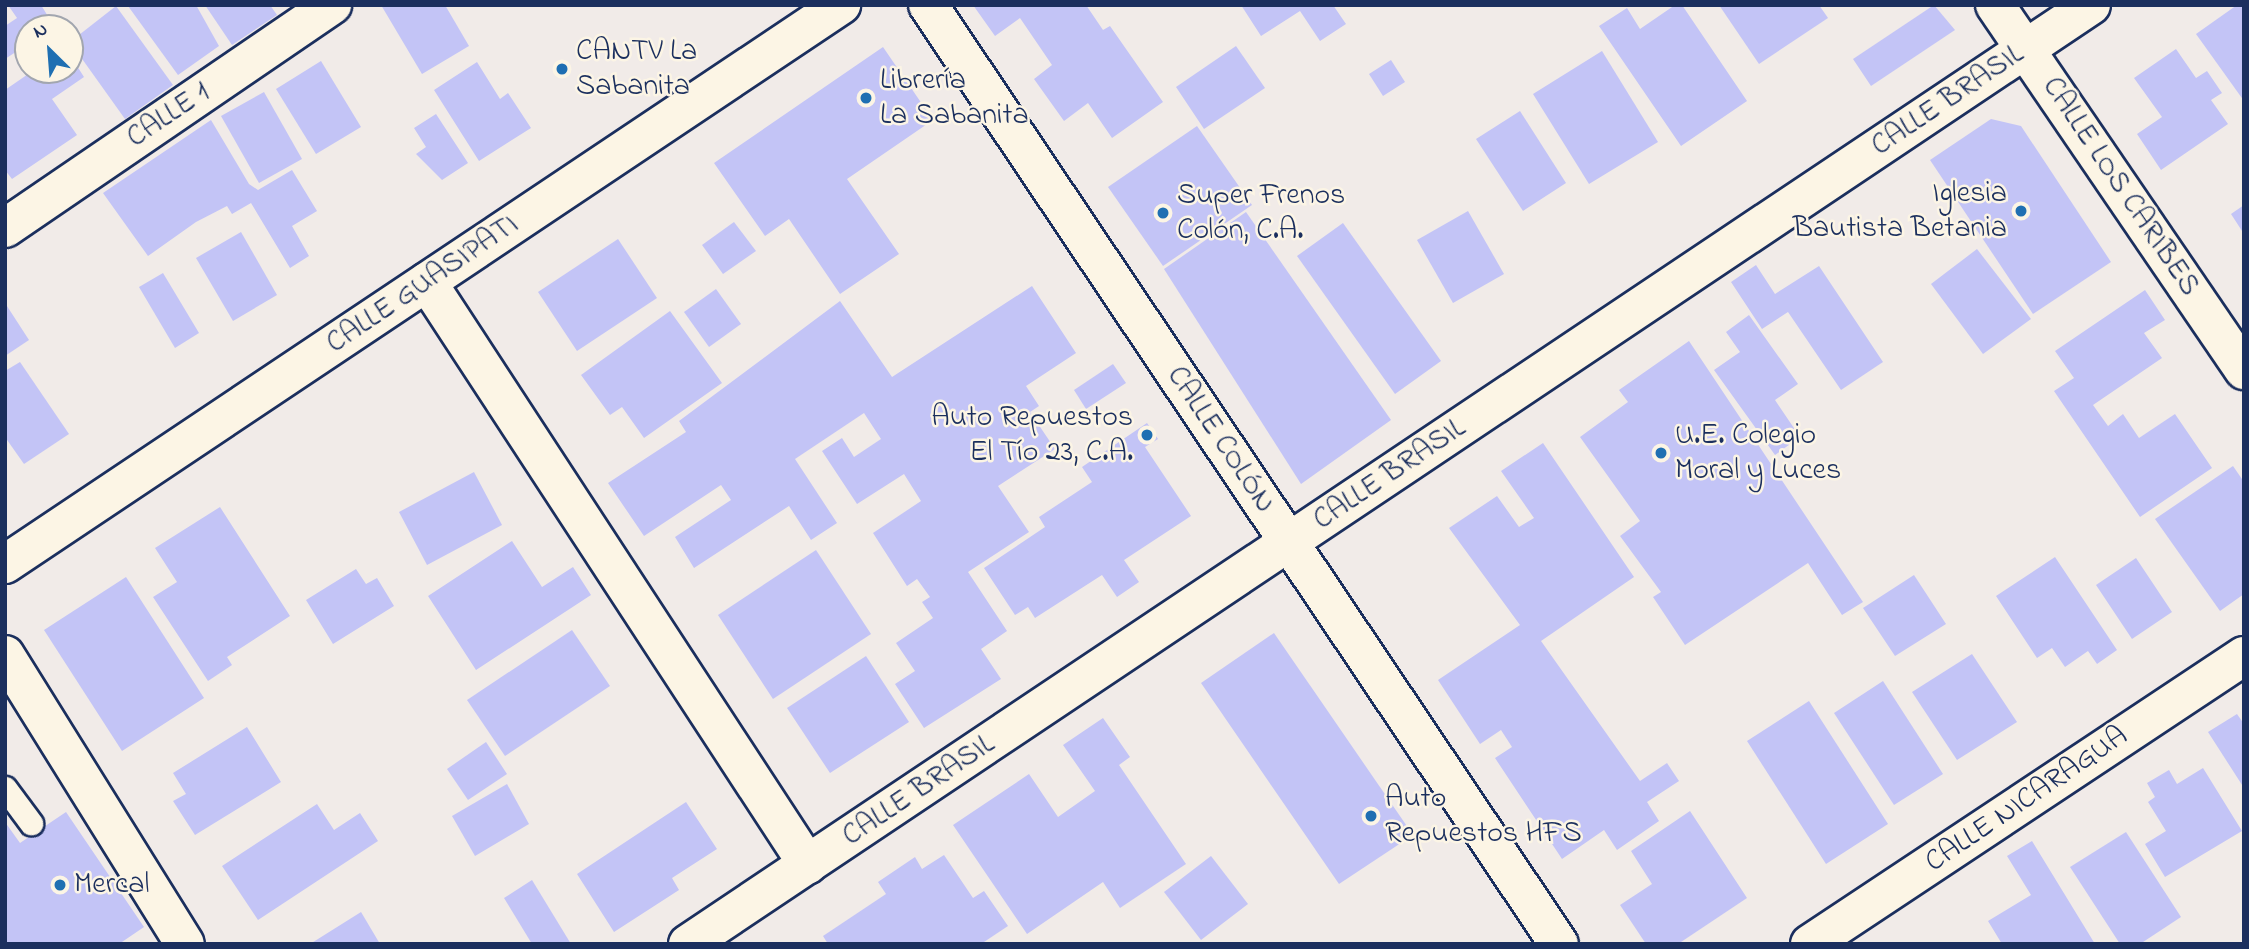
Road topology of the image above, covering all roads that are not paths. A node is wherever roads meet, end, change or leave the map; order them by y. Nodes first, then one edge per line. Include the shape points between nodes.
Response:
1 (332, 5) edge
2 (841, 5) edge
3 (928, 5) edge
4 (1995, 5) edge
5 (2091, 5) edge
6 (2025, 49) junction
7 (6, 225) edge
8 (427, 282) junction
9 (2244, 370) edge
10 (1289, 542) junction
11 (5, 565) edge
12 (5, 655) edge
13 (2244, 656) edge
14 (5, 788) edge
15 (31, 823) dead end
16 (808, 864) junction
17 (738, 930) edge
18 (185, 944) edge
19 (688, 944) edge
20 (1559, 944) edge
21 (1810, 944) edge

1 - 7 street, CALLE 1
2 - 8 street, CALLE GUASIPATI
3 - 10 street, CALLE COLÓN
4 - 6 street, CALLE LOS CARIBES
5 - 6 street, CALLE BRASIL
6 - 9 street, CALLE LOS CARIBES
6 - 10 street, CALLE BRASIL
8 - 11 street, CALLE GUASIPATI
8 - 16 street
10 - 16 street, CALLE BRASIL
10 - 20 street, CALLE COLÓN
12 - 18 street
13 - 21 street, CALLE NICARAGUA
14 - 15 lane
16 - 17 street, CALLE BRASIL
17 - 19 street, CALLE BRASIL

